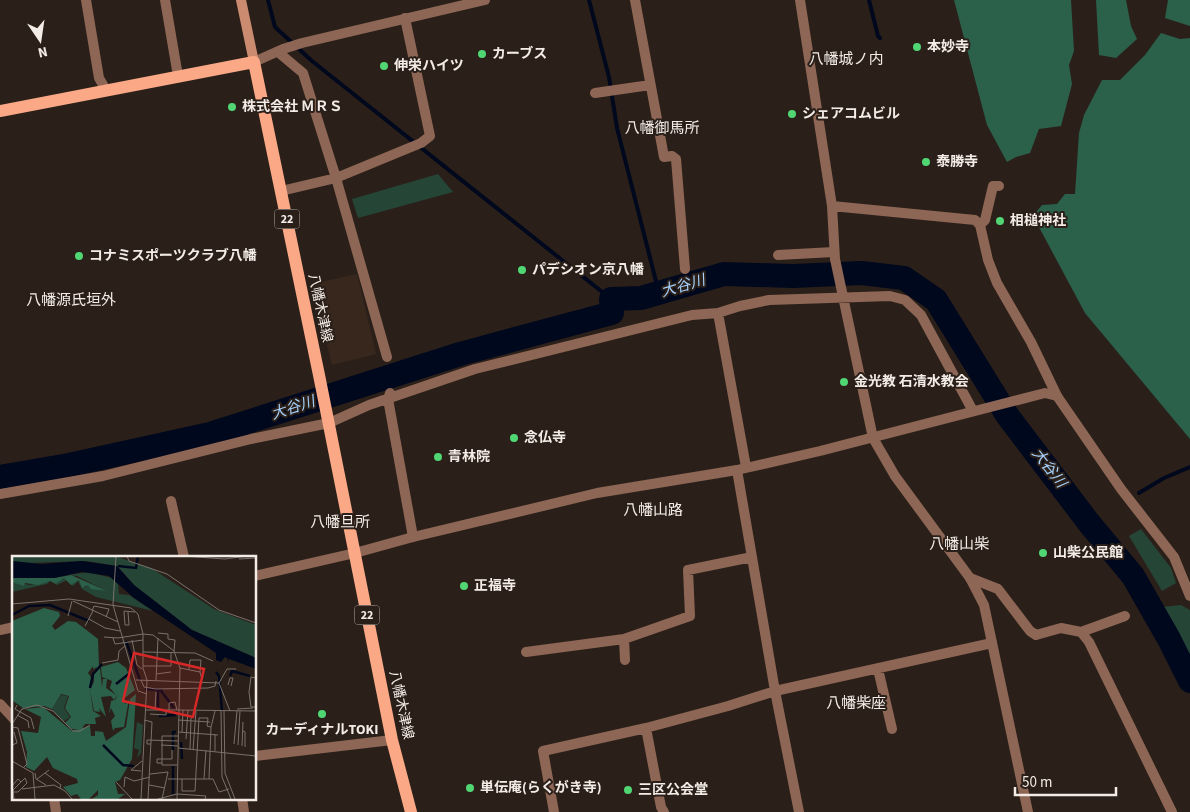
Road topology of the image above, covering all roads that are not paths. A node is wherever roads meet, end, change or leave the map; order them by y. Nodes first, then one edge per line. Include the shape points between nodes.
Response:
1 (86, 0) edge
2 (165, 0) edge
3 (241, 0) edge
4 (485, 0) edge
5 (635, 0) edge
6 (800, 0) edge
7 (459, 3) edge
8 (405, 18) junction
9 (280, 50) junction
10 (254, 62) junction
11 (178, 76) junction
12 (650, 85) junction
13 (106, 90) junction
14 (595, 93) dead end
15 (0, 111) edge
16 (336, 178) junction
17 (999, 186) dead end
18 (281, 191) junction
19 (832, 206) junction
20 (980, 225) junction
21 (778, 255) dead end
22 (835, 255) junction
23 (685, 269) dead end
24 (844, 296) junction
25 (718, 313) junction
26 (385, 359) dead end
27 (389, 396) junction
28 (1057, 396) junction
29 (976, 410) junction
30 (328, 420) junction
31 (873, 438) junction
32 (742, 468) junction
33 (0, 494) edge
34 (171, 500) dead end
35 (414, 537) junction
36 (355, 553) junction
37 (184, 556) edge
38 (752, 557) junction
39 (256, 576) edge
40 (970, 578) junction
41 (1190, 596) edge
42 (1125, 616) dead end
43 (1081, 632) junction
44 (624, 639) junction
45 (992, 643) junction
46 (526, 652) dead end
47 (625, 660) dead end
48 (878, 669) junction
49 (774, 691) junction
50 (0, 704) edge
51 (12, 717) edge
52 (646, 728) junction
53 (892, 729) dead end
54 (392, 740) junction
55 (256, 756) edge
56 (411, 812) edge
57 (554, 812) edge
58 (664, 812) edge
59 (798, 812) edge
60 (1028, 812) edge
61 (1172, 812) edge

1 - 13 street via 99,78
2 - 11 street
3 - 10 main road
4 - 7 street
5 - 12 street
6 - 19 street
7 - 8 street
8 - 9 street
8 - 16 street via 430,136 421,143
9 - 10 street
9 - 16 street via 303,73
10 - 11 main road
10 - 18 main road, 八幡木津線 / 22
11 - 13 main road
12 - 14 street
12 - 23 street via 664,157 676,158
13 - 15 main road
16 - 18 street
16 - 26 street
17 - 20 street via 993,186 985,220
18 - 30 main road, 八幡木津線 / 22
19 - 20 street via 975,220
19 - 22 street
20 - 28 street via 997,283
21 - 22 street
22 - 24 street
24 - 25 street via 769,300
24 - 29 street via 890,296 905,300 921,315
24 - 31 street
25 - 27 street via 692,315 475,369
25 - 32 street
27 - 30 street
27 - 35 street
28 - 29 street via 1045,393
28 - 41 street via 1121,489 1174,557
29 - 31 street
30 - 33 street via 103,476
30 - 36 main road, 八幡木津線 / 22
31 - 32 street
31 - 40 street via 895,476
32 - 35 street via 596,494
32 - 38 street
34 - 37 street
35 - 36 street
36 - 39 street
36 - 54 main road, 八幡木津線 / 22
38 - 44 street via 688,570 690,616
38 - 49 street
40 - 43 street via 998,589 1036,635 1061,628
40 - 45 street via 984,605
42 - 43 street
43 - 61 street via 1089,642
44 - 46 street
44 - 47 street
45 - 48 street
45 - 60 street
48 - 49 street
48 - 53 street
49 - 52 street
49 - 59 street
50 - 51 street
52 - 57 street via 543,751
52 - 58 street
54 - 55 street
54 - 56 main road, 八幡木津線 / 22

